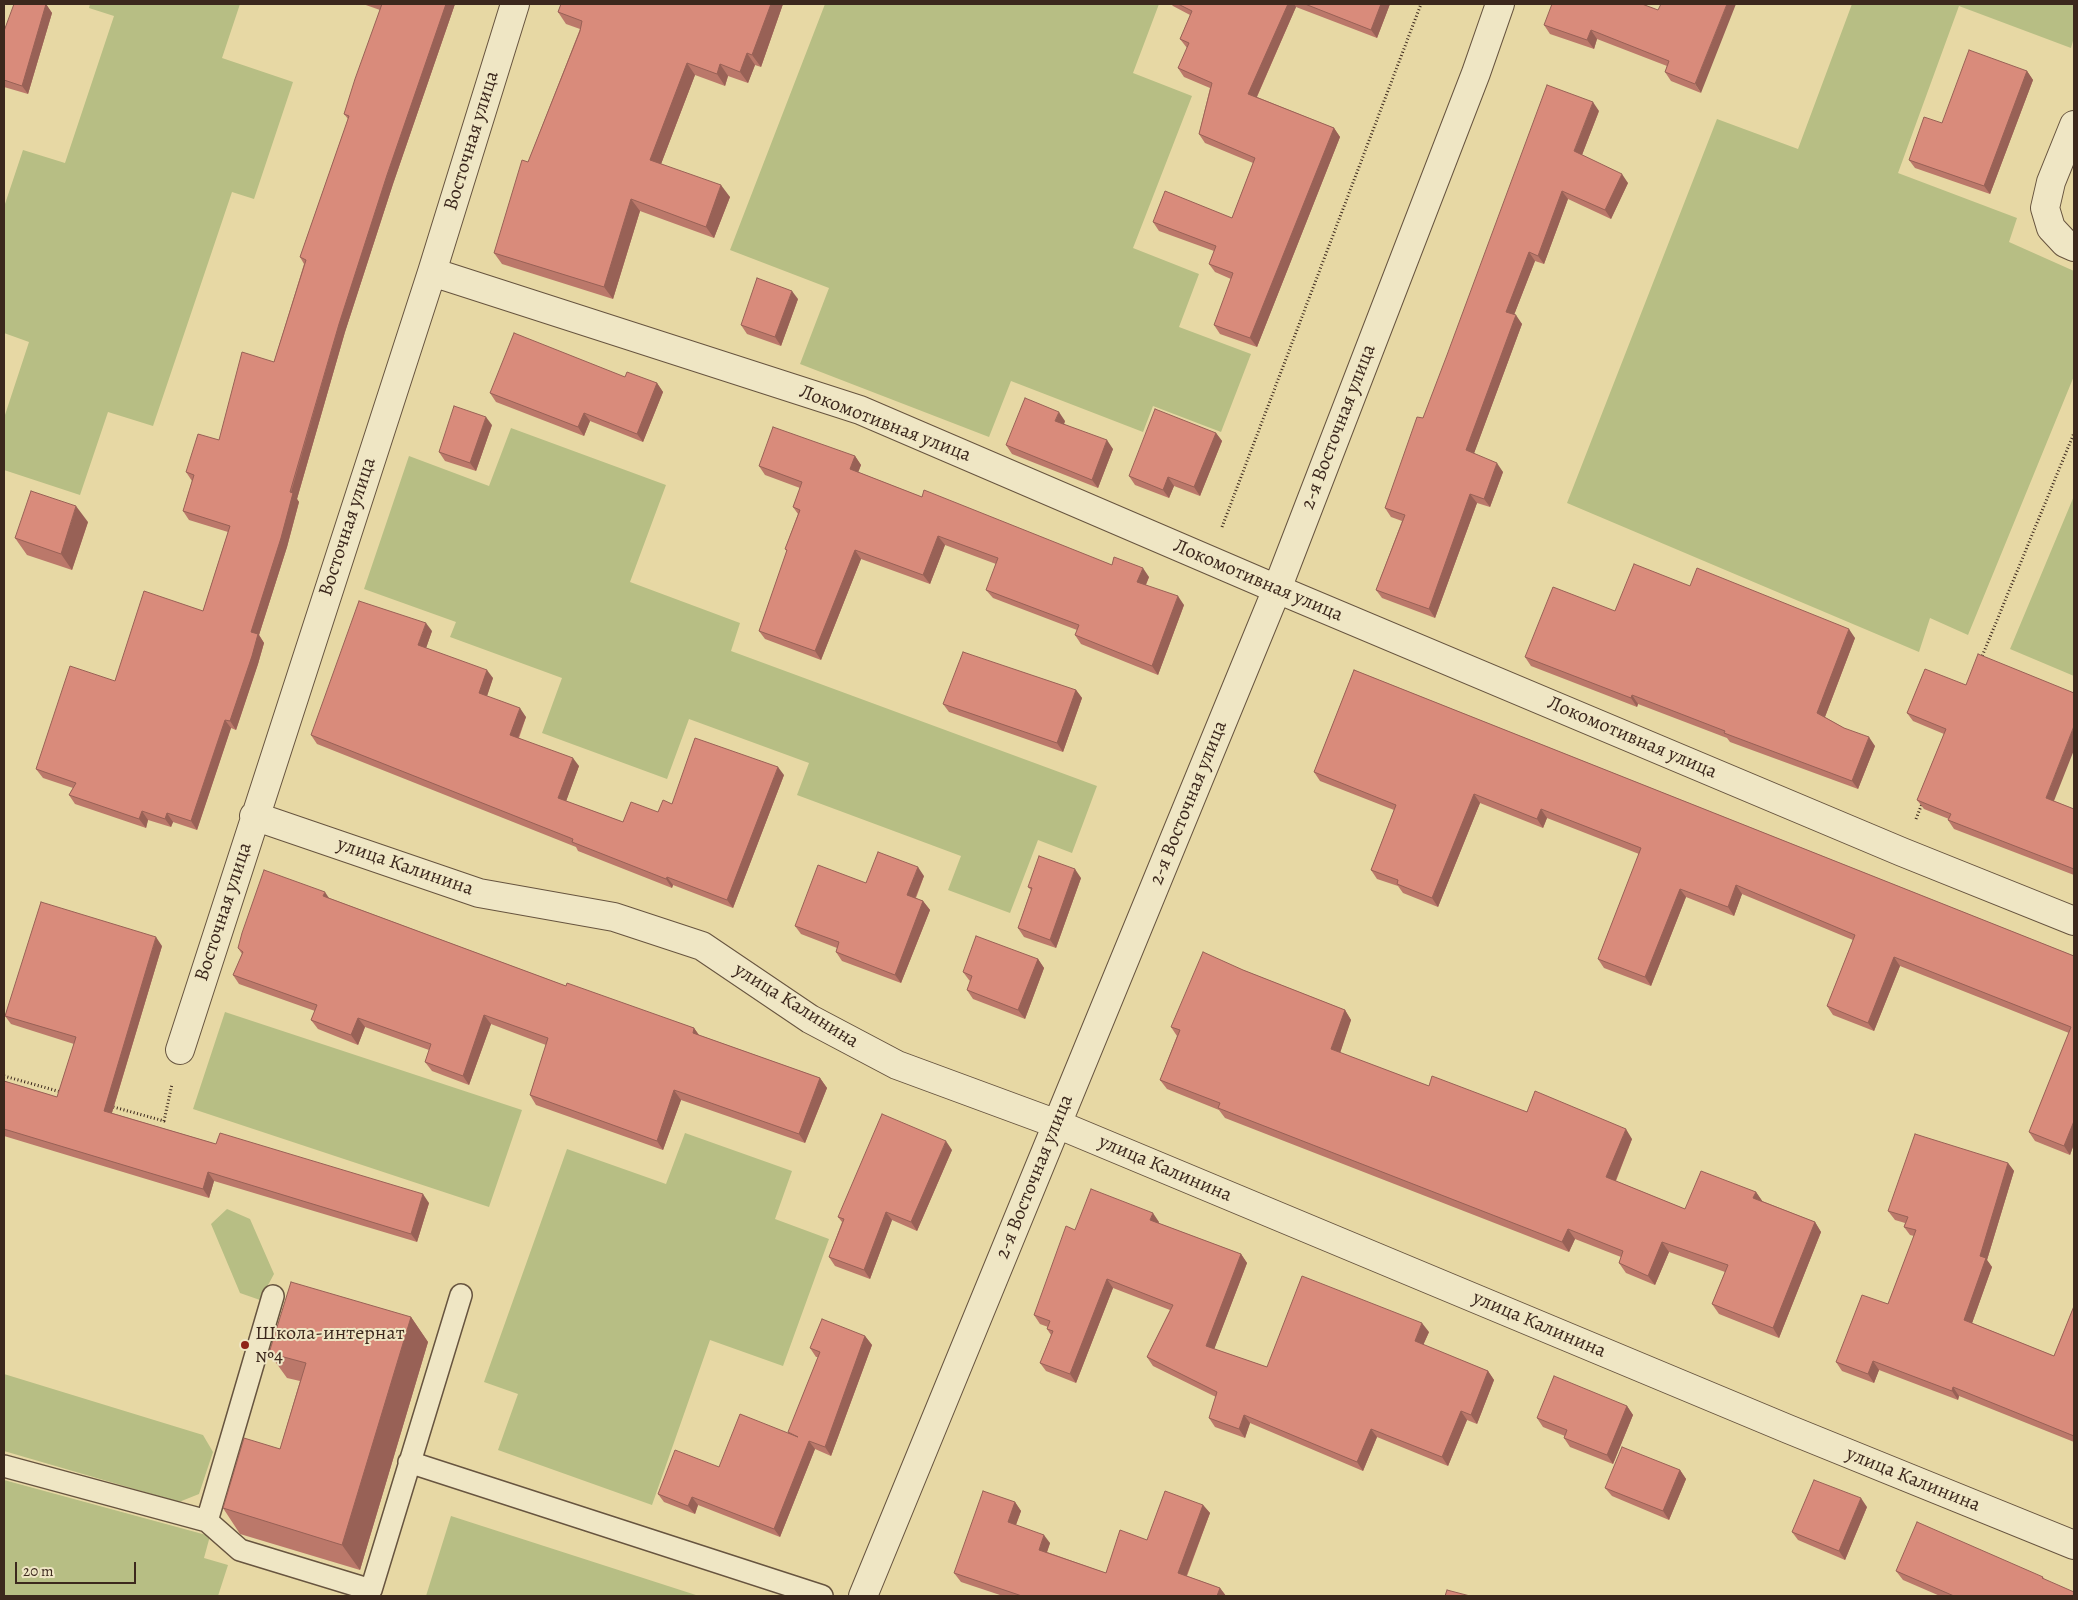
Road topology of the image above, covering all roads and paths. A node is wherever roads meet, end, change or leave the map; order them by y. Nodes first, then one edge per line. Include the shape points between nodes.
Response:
1 (515, 4) edge
2 (1421, 4) edge
3 (1500, 4) edge
4 (2074, 125) edge
5 (2074, 247) edge
6 (432, 272) junction
7 (2074, 433) edge
8 (1209, 560) junction
9 (1277, 589) junction
10 (1981, 660) edge
11 (1925, 797) edge
12 (254, 816) junction
13 (1902, 852) junction
14 (2074, 921) edge
15 (180, 1050) joint
16 (4, 1076) edge
17 (70, 1094) edge
18 (107, 1105) edge
19 (1057, 1124) junction
20 (461, 1295) dead end
21 (273, 1296) dead end
22 (409, 1462) junction
23 (4, 1466) edge
24 (206, 1521) junction
25 (2074, 1545) edge
26 (822, 1596) edge
27 (863, 1596) edge

1 - 6 street, Восточная улица
2 - 8 path
3 - 9 street, 2-я Восточная улица
4 - 5 street via 2051,182 2045,208 2050,228 2064,243
6 - 8 street, Локомотивная улица via 860,410
6 - 12 street, Восточная улица
7 - 10 path
8 - 9 street, Локомотивная улица
9 - 13 street, Локомотивная улица
9 - 19 street, 2-я Восточная улица
11 - 13 path
12 - 15 street, Восточная улица
12 - 19 street, улица Калинина via 479,893 614,917 702,946 810,1019 897,1065
13 - 14 street, Локомотивная улица
15 - 18 path via 164,1121
16 - 17 path
19 - 25 street, улица Калинина
19 - 27 street, 2-я Восточная улица
20 - 22 lane
21 - 24 lane
22 - 24 lane via 371,1590 240,1550
22 - 26 lane
23 - 24 lane

